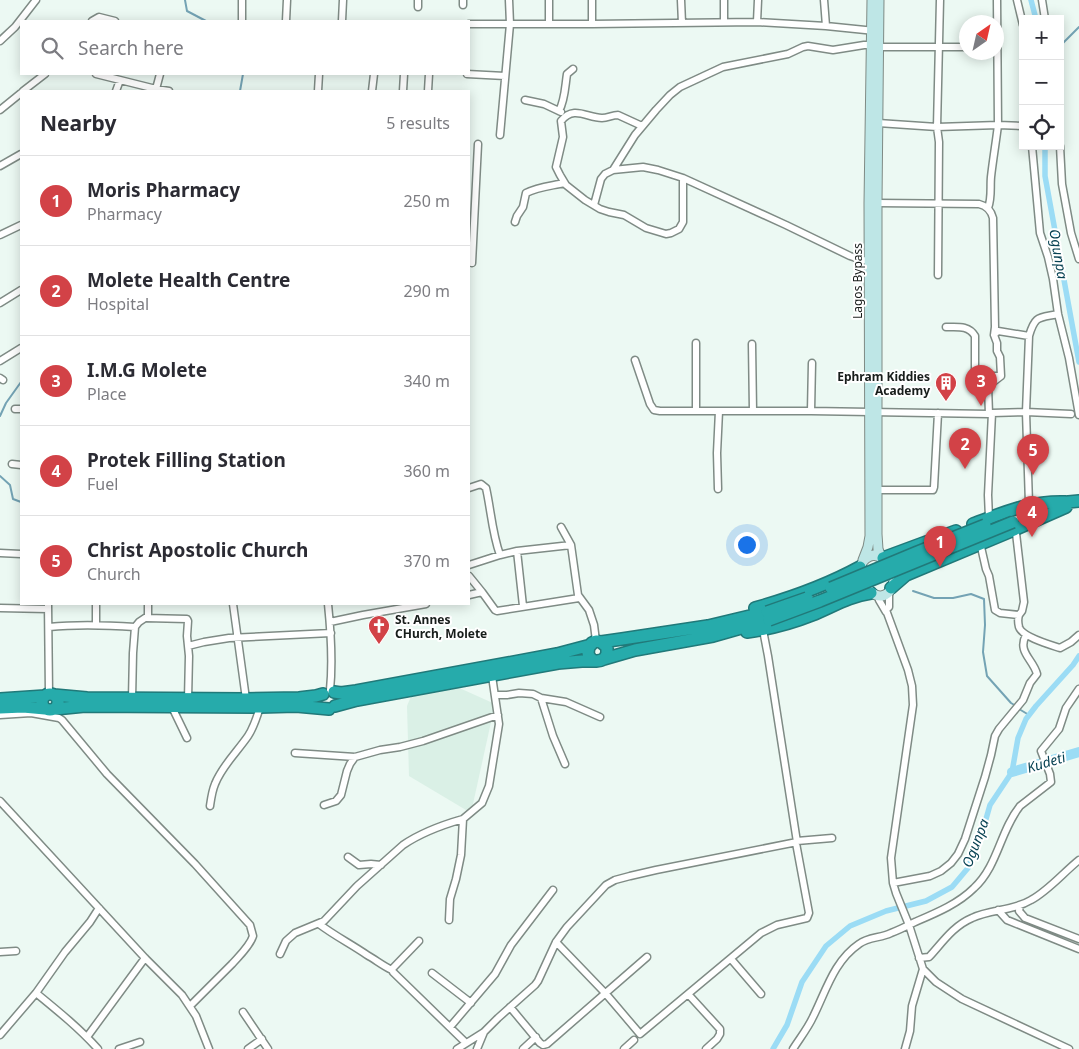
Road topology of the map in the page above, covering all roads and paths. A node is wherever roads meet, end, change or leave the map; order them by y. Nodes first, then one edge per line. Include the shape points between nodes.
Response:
1 (36, 0) edge
2 (242, 0) edge
3 (287, 0) edge
4 (343, 0) edge
5 (509, 0) edge
6 (549, 0) edge
7 (592, 0) edge
8 (682, 0) edge
9 (724, 0) edge
10 (758, 0) edge
11 (824, 0) edge
12 (872, 0) edge
13 (879, 0) edge
14 (940, 0) edge
15 (997, 0) edge
16 (1017, 0) edge
17 (1042, 0) edge
18 (997, 15) edge
19 (1021, 15) edge
20 (1044, 15) edge
21 (20, 20) edge
22 (94, 20) edge
23 (111, 20) edge
24 (242, 20) edge
25 (286, 20) edge
26 (342, 20) edge
27 (20, 21) edge
28 (724, 22) junction
29 (757, 22) junction
30 (548, 23) junction
31 (682, 23) junction
32 (470, 24) edge
33 (510, 24) junction
34 (592, 24) junction
35 (826, 26) junction
36 (875, 31) junction
37 (0, 41) edge
38 (875, 46) junction
39 (939, 47) junction
40 (959, 47) edge
41 (997, 60) edge
42 (573, 69) dead end
43 (470, 74) edge
44 (44, 75) edge
45 (100, 75) edge
46 (160, 75) edge
47 (319, 75) edge
48 (374, 75) edge
49 (404, 75) edge
50 (429, 75) edge
51 (505, 76) junction
52 (120, 80) junction
53 (156, 89) junction
54 (25, 90) edge
55 (116, 90) edge
56 (162, 90) edge
57 (318, 90) edge
58 (372, 90) edge
59 (403, 90) edge
60 (428, 90) edge
61 (20, 94) edge
62 (524, 100) dead end
63 (0, 110) edge
64 (559, 111) junction
65 (566, 116) junction
66 (878, 123) junction
67 (998, 125) junction
68 (642, 126) junction
69 (1019, 126) edge
70 (937, 127) junction
71 (500, 134) dead end
72 (478, 144) dead end
73 (1032, 150) edge
74 (1060, 150) edge
75 (20, 155) edge
76 (0, 166) edge
77 (613, 170) junction
78 (683, 178) junction
79 (564, 183) junction
80 (472, 202) edge
81 (877, 203) junction
82 (938, 204) junction
83 (594, 205) junction
84 (988, 208) junction
85 (515, 222) dead end
86 (20, 225) edge
87 (0, 235) edge
88 (1079, 259) edge
89 (869, 260) junction
90 (472, 263) dead end
91 (938, 275) dead end
92 (20, 291) edge
93 (0, 303) edge
94 (1058, 314) junction
95 (946, 326) dead end
96 (994, 335) junction
97 (1029, 336) junction
98 (696, 343) dead end
99 (752, 344) dead end
100 (20, 349) edge
101 (635, 360) dead end
102 (0, 361) edge
103 (812, 363) dead end
104 (1001, 376) junction
105 (696, 411) junction
106 (719, 411) junction
107 (753, 411) junction
108 (811, 411) junction
109 (873, 412) junction
110 (938, 412) junction
111 (1026, 412) junction
112 (990, 413) junction
113 (1071, 414) dead end
114 (1079, 415) edge
115 (12, 464) dead end
116 (20, 465) edge
117 (470, 488) edge
118 (718, 489) dead end
119 (878, 490) junction
120 (1079, 501) edge
121 (1029, 504) junction
122 (1066, 504) junction
123 (1079, 506) edge
124 (989, 518) junction
125 (1014, 525) junction
126 (561, 527) dead end
127 (571, 545) junction
128 (981, 547) junction
129 (517, 551) junction
130 (0, 553) edge
131 (20, 554) edge
132 (500, 555) junction
133 (947, 557) junction
134 (882, 558) junction
135 (862, 564) junction
136 (470, 565) edge
137 (470, 577) edge
138 (890, 590) junction
139 (482, 592) junction
140 (874, 594) junction
141 (470, 595) edge
142 (579, 598) junction
143 (96, 605) edge
144 (148, 605) edge
145 (233, 605) edge
146 (328, 605) edge
147 (420, 605) edge
148 (523, 606) junction
149 (48, 607) edge
150 (0, 608) edge
151 (886, 610) junction
152 (1018, 614) junction
153 (146, 618) junction
154 (330, 622) junction
155 (892, 622) junction
156 (96, 624) junction
157 (49, 627) junction
158 (135, 627) junction
159 (763, 630) junction
160 (711, 631) junction
161 (332, 633) junction
162 (1026, 635) junction
163 (1079, 635) edge
164 (237, 638) junction
165 (596, 643) junction
166 (188, 646) junction
167 (600, 660) junction
168 (492, 676) junction
169 (1079, 688) edge
170 (329, 692) junction
171 (49, 695) junction
172 (495, 695) junction
173 (132, 698) junction
174 (188, 698) junction
175 (541, 698) junction
176 (0, 699) edge
177 (246, 699) junction
178 (172, 707) junction
179 (260, 707) junction
180 (0, 708) edge
181 (332, 708) junction
182 (50, 709) junction
183 (0, 715) edge
184 (498, 715) junction
185 (600, 717) dead end
186 (187, 738) dead end
187 (296, 753) dead end
188 (355, 757) junction
189 (565, 764) dead end
190 (0, 801) edge
191 (324, 804) dead end
192 (210, 806) dead end
193 (463, 819) junction
194 (832, 838) dead end
195 (797, 842) junction
196 (348, 857) dead end
197 (1079, 860) edge
198 (381, 864) junction
199 (893, 883) junction
200 (553, 890) dead end
201 (1020, 906) junction
202 (99, 908) junction
203 (998, 910) junction
204 (449, 920) dead end
205 (909, 923) junction
206 (319, 924) junction
207 (1079, 939) edge
208 (419, 941) dead end
209 (556, 942) junction
210 (1079, 949) edge
211 (16, 951) dead end
212 (0, 952) edge
213 (280, 954) dead end
214 (647, 957) dead end
215 (145, 958) junction
216 (731, 958) junction
217 (919, 958) junction
218 (923, 969) junction
219 (392, 970) junction
220 (432, 973) dead end
221 (36, 993) junction
222 (606, 994) junction
223 (688, 994) junction
224 (761, 994) dead end
225 (471, 1003) junction
226 (190, 1006) junction
227 (510, 1006) junction
228 (243, 1012) dead end
229 (450, 1027) junction
230 (484, 1032) junction
231 (0, 1035) edge
232 (87, 1037) junction
233 (536, 1037) junction
234 (262, 1040) junction
235 (634, 1040) dead end
236 (140, 1042) dead end
237 (466, 1043) junction
238 (98, 1049) edge
239 (120, 1049) edge
240 (209, 1049) edge
241 (248, 1049) edge
242 (268, 1049) edge
243 (457, 1049) edge
244 (478, 1049) edge
245 (524, 1049) edge
246 (624, 1049) edge
247 (706, 1049) edge
248 (793, 1049) edge
249 (905, 1049) edge
250 (1069, 1049) edge

1 - 21 street
2 - 24 street
3 - 25 street
4 - 26 street
5 - 33 street
6 - 30 street
7 - 34 street
8 - 31 street
9 - 28 street
10 - 29 street
11 - 35 street
12 - 36 main road, Lagos Bypass
13 - 36 main road, Lagos Bypass
14 - 39 street
15 - 18 street
16 - 19 street
17 - 20 street
22 - 23 street via 99,17
27 - 37 street
28 - 29 street
28 - 31 street
29 - 35 street
30 - 33 street
30 - 34 street
31 - 34 street
32 - 33 street
33 - 51 street
35 - 36 street
36 - 38 main road, Lagos Bypass
38 - 39 street
38 - 66 main road, Lagos Bypass
38 - 68 street via 833,50 808,46 788,54 723,67 676,90
38 - 89 main road, Lagos Bypass
39 - 40 street
39 - 70 street
41 - 67 street
42 - 64 street via 567,74
43 - 51 street
44 - 54 street
45 - 52 street
46 - 53 street
47 - 57 street
48 - 58 street
49 - 59 street
50 - 60 street
51 - 71 street
52 - 53 street
52 - 55 street
53 - 56 street
61 - 63 street
62 - 64 street
64 - 65 street
65 - 68 street via 578,112 607,118 618,115
65 - 79 street via 561,121 562,144 556,167
66 - 70 street
66 - 81 main road, Lagos Bypass
67 - 69 street
67 - 70 street
67 - 84 street
68 - 77 street
70 - 82 street via 940,142
72 - 80 street
73 - 94 street via 1040,233 1048,257
74 - 88 street via 1062,184
75 - 76 street
77 - 78 street via 643,168
77 - 83 street via 600,179
78 - 83 street via 683,222 671,233 646,228 624,215
78 - 89 street via 850,256
79 - 83 street
79 - 85 street via 526,193
80 - 90 street
81 - 82 street
81 - 109 main road, Lagos Bypass
82 - 84 street via 979,204
82 - 91 street
84 - 96 street via 993,218
86 - 87 street
89 - 109 main road, Lagos Bypass
92 - 93 street
94 - 97 street via 1037,319
94 - 114 street
95 - 104 street via 968,328 973,332 977,376
96 - 97 street via 998,331
96 - 104 street
97 - 111 street
98 - 105 street
99 - 107 street
100 - 102 street
101 - 105 street via 654,410
103 - 108 street
104 - 112 street via 988,386
105 - 106 street
106 - 107 street
106 - 118 street
107 - 108 street
108 - 109 street
109 - 110 street
109 - 119 main road, Lagos Bypass
109 - 135 main road, Lagos Bypass via 870,536
110 - 112 street
110 - 119 street via 933,490
111 - 112 street
111 - 113 street
111 - 121 street
112 - 124 street
115 - 116 street
117 - 132 street via 481,484 486,488
119 - 134 main road, Lagos Bypass via 877,542
120 - 122 highway
121 - 122 highway
121 - 124 highway
122 - 123 highway
122 - 125 highway
124 - 134 highway
125 - 128 street
125 - 133 highway
125 - 152 street via 1024,602
125 - 160 highway, bridge via 820,601 729,630
126 - 127 street
127 - 129 street
127 - 142 street
128 - 133 street
128 - 152 street via 995,610 1000,614
129 - 132 street
129 - 148 street
130 - 131 street
132 - 136 street
133 - 138 highway via 906,575
133 - 151 street via 905,581 894,593 892,605
134 - 135 main road via 868,556
134 - 138 main road via 892,573
135 - 140 main road via 863,582
135 - 160 highway via 848,574 807,592 733,614
137 - 139 street
138 - 140 main road via 884,595
138 - 151 street
139 - 141 street
139 - 148 street via 496,611
140 - 155 street
140 - 159 highway via 857,595 811,616
142 - 148 street
142 - 165 street via 589,610
143 - 156 street
144 - 153 street
145 - 164 street
146 - 154 street
147 - 154 street
149 - 150 street
149 - 157 street
151 - 155 street
152 - 162 street via 1018,626
153 - 158 street
153 - 166 street via 187,620
154 - 161 street
155 - 199 street via 908,670 913,705 891,858
156 - 157 street
156 - 158 street
157 - 171 street
158 - 173 street
159 - 160 highway via 737,634
159 - 195 street
160 - 165 highway
160 - 167 highway
161 - 164 street
161 - 170 street
162 - 163 street via 1060,648
162 - 199 street via 1023,648 1037,674 1023,700 998,729 958,854 941,871 930,876
164 - 166 street
164 - 177 street
165 - 167 highway via 604,644 608,650
165 - 167 highway via 588,653 591,659
165 - 170 highway via 557,654 356,692
166 - 174 street
167 - 168 highway via 570,661
168 - 172 street
168 - 181 highway via 362,698
169 - 205 street via 1066,708 1059,729 1041,753 1051,782 1017,809 994,860 978,884 941,911
170 - 177 highway via 298,698
170 - 181 highway via 321,702
171 - 173 highway
171 - 176 highway
171 - 182 highway via 57,698 58,703
172 - 175 street via 519,693
172 - 184 street
173 - 174 highway
174 - 177 highway
175 - 185 street via 566,702
175 - 189 street
178 - 179 highway
178 - 182 highway
178 - 186 street
179 - 181 highway
179 - 192 street via 247,736 215,783
180 - 182 highway
183 - 226 street via 31,713 62,720 107,774 250,925 254,936 252,940
184 - 188 street via 423,741
184 - 193 street via 489,786 482,802
187 - 188 street
188 - 191 street via 347,771 341,795 336,801
190 - 202 street
193 - 198 street via 411,839
193 - 204 street via 461,855 450,898
194 - 195 street
195 - 209 street via 615,880 600,890
195 - 216 street via 809,913 807,918 770,928
196 - 198 street via 359,865
197 - 201 street via 1037,897
198 - 206 street
199 - 205 street
200 - 225 street
201 - 203 street
201 - 207 street via 1019,912 1026,918
202 - 215 street
202 - 221 street
203 - 210 street via 1008,920
203 - 217 street via 964,922 929,957
205 - 217 street
205 - 248 street via 888,934 866,940 847,954
206 - 213 street via 295,933 286,941
206 - 219 street
208 - 219 street
209 - 222 street
209 - 227 street via 535,985
211 - 212 street
214 - 222 street
215 - 226 street
215 - 232 street
216 - 223 street
216 - 224 street
217 - 218 street
218 - 249 street via 912,1006
218 - 250 street via 962,999
219 - 229 street
220 - 225 street
221 - 231 street
221 - 232 street
222 - 223 street via 640,1034
222 - 233 street via 547,1044 543,1045
223 - 247 street via 720,1029 720,1034
225 - 229 street
226 - 240 street
227 - 230 street
227 - 233 street
228 - 234 street
229 - 237 street
230 - 237 street
230 - 244 street
232 - 238 street
233 - 245 street
234 - 241 street
234 - 242 street
235 - 246 street
236 - 239 street
237 - 243 street

